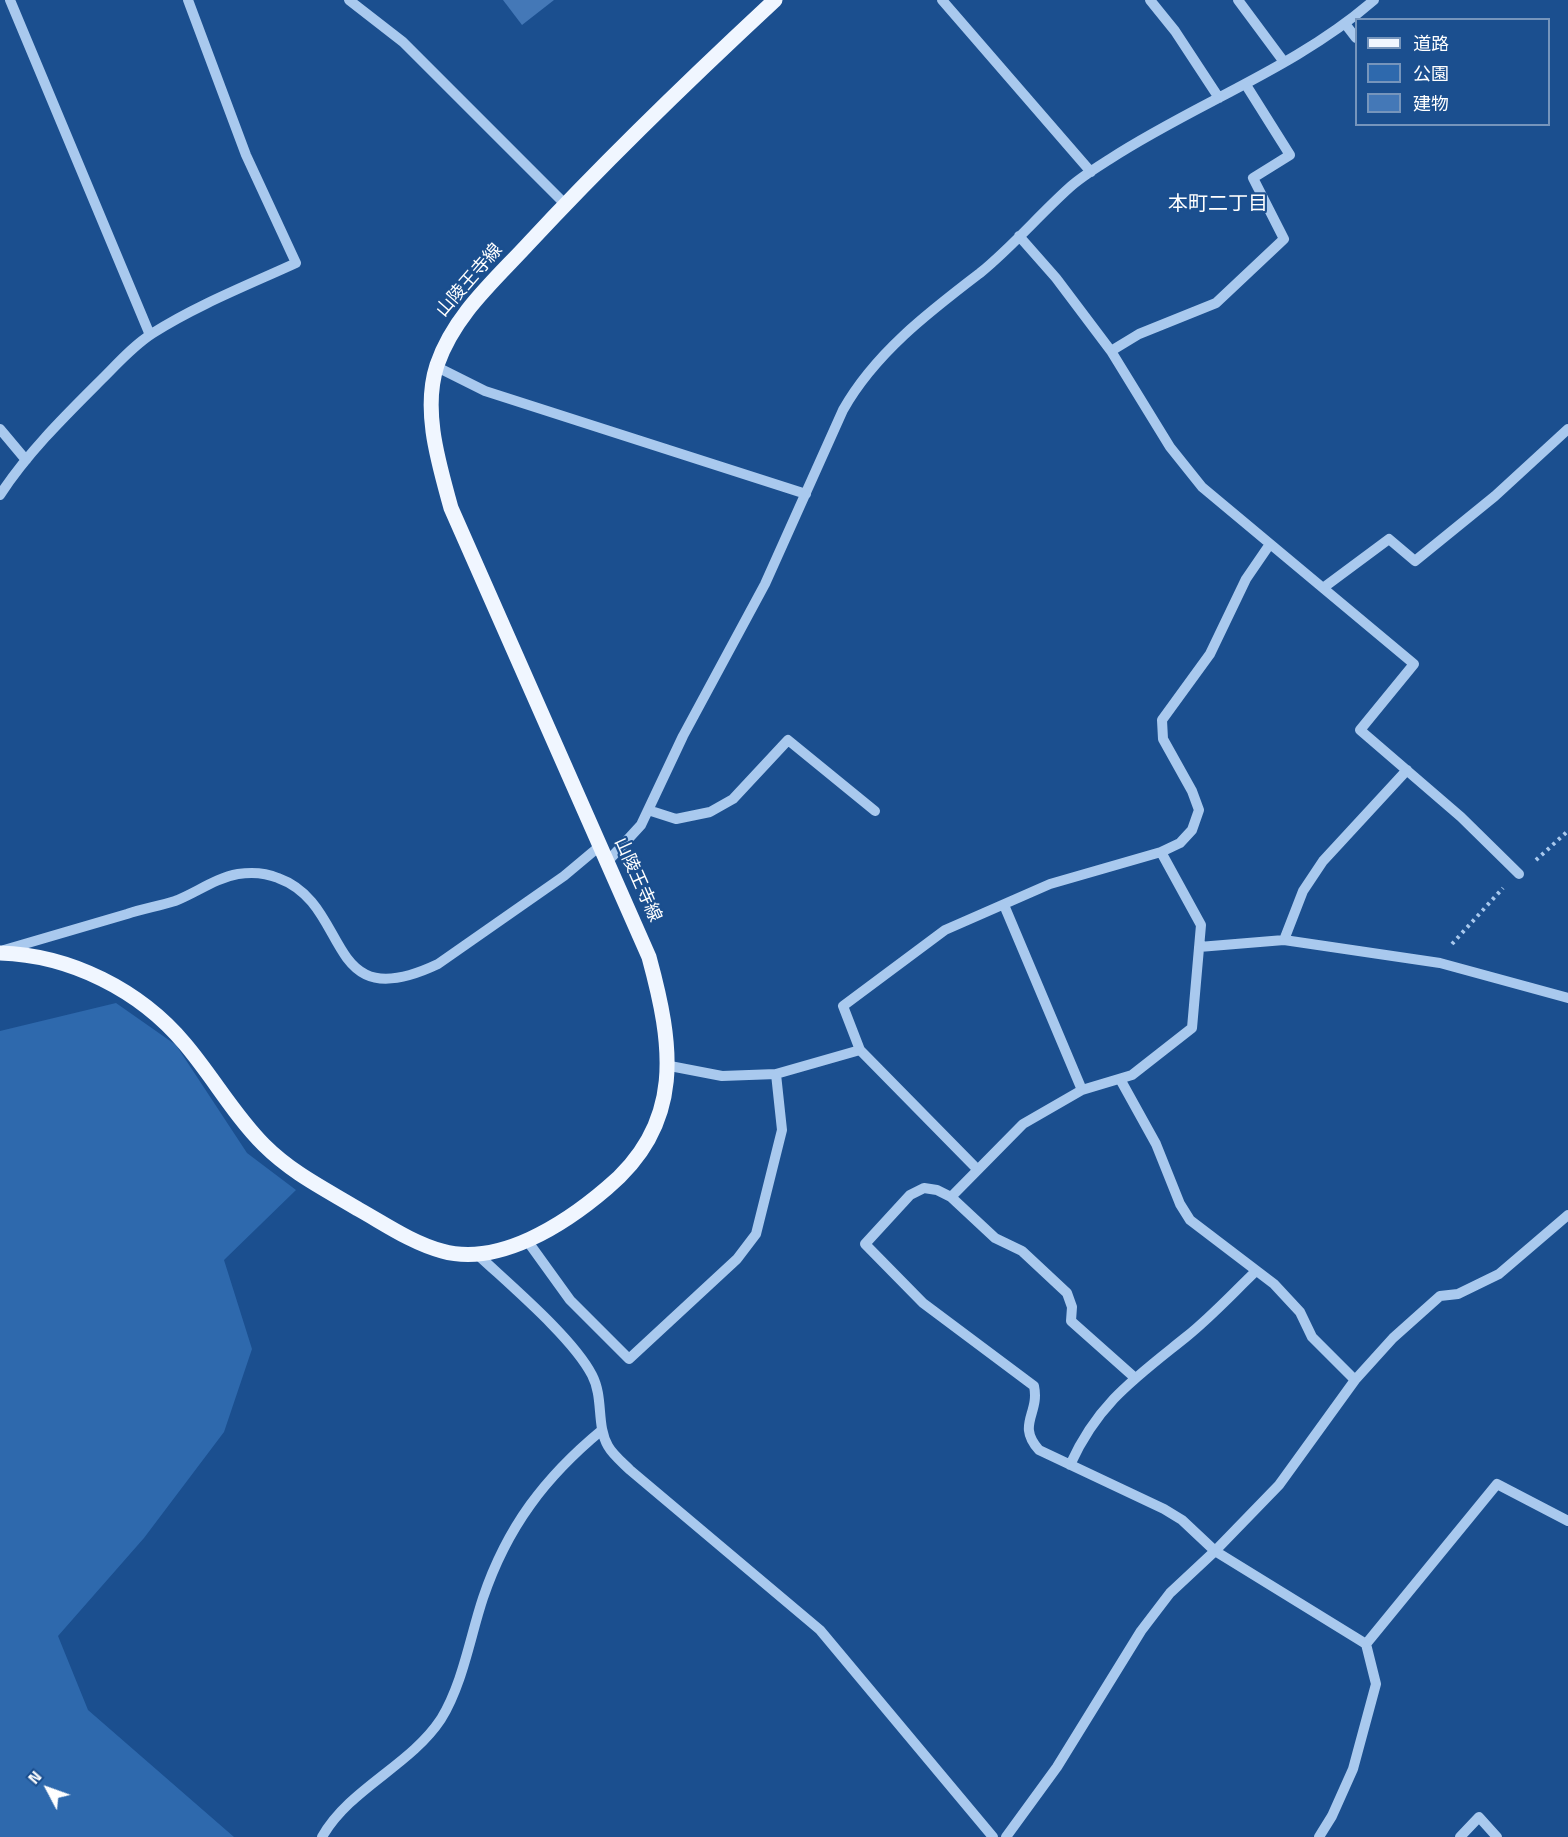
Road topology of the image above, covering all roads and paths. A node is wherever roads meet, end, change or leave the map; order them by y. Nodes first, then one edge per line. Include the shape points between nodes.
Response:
1 (10, 0) edge
2 (188, 0) edge
3 (349, 0) edge
4 (776, 0) edge
5 (942, 0) edge
6 (1150, 0) edge
7 (1238, 0) edge
8 (1374, 0) edge
9 (1346, 25) junction
10 (1355, 37) edge
11 (1284, 62) junction
12 (1246, 85) junction
13 (1219, 98) junction
14 (1091, 172) junction
15 (566, 204) junction
16 (1019, 236) junction
17 (150, 335) junction
18 (1112, 351) junction
19 (437, 367) junction
20 (0, 429) edge
21 (1568, 429) edge
22 (26, 460) junction
23 (806, 494) junction
24 (0, 495) edge
25 (1270, 544) junction
26 (1323, 588) junction
27 (1407, 770) junction
28 (648, 810) junction
29 (875, 811) dead end
30 (1568, 831) edge
31 (601, 845) junction
32 (1161, 852) junction
33 (608, 861) junction
34 (1519, 874) junction
35 (1004, 905) junction
36 (1284, 940) junction
37 (1199, 947) junction
38 (0, 952) edge
39 (1440, 963) junction
40 (1568, 998) edge
41 (860, 1050) junction
42 (670, 1066) junction
43 (776, 1074) junction
44 (1120, 1079) junction
45 (1082, 1090) junction
46 (977, 1169) junction
47 (951, 1197) junction
48 (1566, 1219) edge
49 (526, 1239) junction
50 (478, 1255) junction
51 (1256, 1271) junction
52 (1134, 1377) junction
53 (1355, 1380) junction
54 (602, 1430) junction
55 (1070, 1465) junction
56 (1568, 1521) edge
57 (1215, 1551) junction
58 (1366, 1644) junction
59 (322, 1837) edge
60 (993, 1837) edge
61 (1006, 1837) edge
62 (1319, 1837) edge
63 (1460, 1837) edge
64 (1497, 1837) edge

1 - 17 street
2 - 17 street via 246,155 296,263 183,315
3 - 15 street via 402,42
4 - 15 main road, 山陵王寺線 via 699,70
5 - 14 street
6 - 13 street
7 - 11 street
8 - 9 street
9 - 10 street
9 - 11 street
11 - 12 street
12 - 13 street
12 - 18 street via 1290,155 1253,178 1284,239 1216,303 1138,334
13 - 14 street
14 - 16 street
15 - 19 main road, 山陵王寺線 via 467,310 450,335
16 - 18 street
16 - 23 street via 925,316 855,389
17 - 22 street via 91,390
18 - 25 street via 1170,447 1202,487
19 - 23 street via 485,391
19 - 31 main road, 山陵王寺線 via 432,422 451,508
20 - 22 street
21 - 26 street via 1495,496 1414,561 1389,539
22 - 24 street
23 - 28 street via 765,584
25 - 26 street
25 - 32 street via 1246,579 1210,654 1162,720 1164,739 1199,810 1192,830 1180,843
26 - 27 street via 1414,664 1360,730
27 - 34 street
27 - 36 street via 1323,861 1303,891
28 - 29 street via 676,819 710,812 733,799 788,740
28 - 33 street via 641,825
30 - 34 path
31 - 33 main road, 山陵王寺線
31 - 38 street via 564,876 438,964 389,981 366,974 352,962 336,944 310,898 295,885 255,873 224,878 175,901
32 - 35 street via 1050,884
32 - 37 street via 1201,925
33 - 42 main road, 山陵王寺線 via 649,957 665,1013
34 - 39 path via 1453,943
35 - 41 street via 945,930 843,1006
35 - 45 street
36 - 37 street
36 - 39 street
37 - 44 street via 1192,1028 1132,1076
38 - 50 main road, 山陵王寺線 via 31,954 79,968 130,995 157,1013 186,1044 247,1126 291,1170 415,1241 444,1252
39 - 40 street
41 - 43 street
41 - 46 street
42 - 43 street via 722,1076
42 - 49 main road, 山陵王寺線 via 662,1111 648,1142 619,1178 589,1204
43 - 49 street via 782,1130 756,1234 737,1259 629,1359 570,1300
44 - 45 street
44 - 51 street via 1156,1144 1190,1220
45 - 46 street via 1023,1124
46 - 47 street
47 - 52 street via 995,1238 1022,1251 1067,1293 1072,1306 1071,1321
47 - 55 street via 924,1188 910,1195 865,1244 923,1303 1034,1386 1036,1397 1029,1439 1039,1450
48 - 53 street via 1499,1274 1458,1294 1440,1296 1393,1338
49 - 50 main road, 山陵王寺線
50 - 54 street via 568,1343 592,1375 601,1401
51 - 52 street via 1211,1316
51 - 53 street via 1274,1284 1293,1305 1311,1337
52 - 55 street via 1099,1415
53 - 57 street via 1279,1485
54 - 59 street via 568,1459 523,1512 484,1596 441,1719 419,1746 347,1806
54 - 60 street via 609,1447 630,1470 820,1630
55 - 57 street via 1164,1509
56 - 58 street via 1497,1484
57 - 58 street
57 - 61 street via 1170,1593 1141,1631 1057,1767
58 - 62 street via 1376,1684 1353,1769
63 - 64 street via 1479,1817

